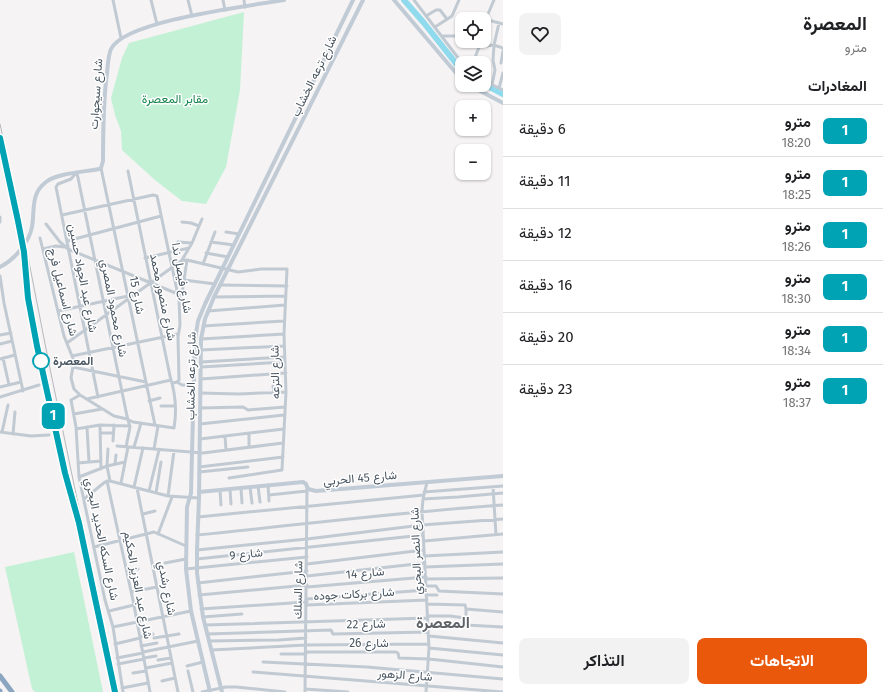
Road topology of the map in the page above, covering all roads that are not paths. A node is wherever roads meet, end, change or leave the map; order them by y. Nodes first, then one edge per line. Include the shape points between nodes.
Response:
1 (113, 0) edge
2 (151, 0) edge
3 (188, 0) edge
4 (223, 0) edge
5 (244, 0) edge
6 (284, 0) edge
7 (363, 0) edge
8 (394, 0) edge
9 (414, 0) edge
10 (459, 0) edge
11 (494, 0) edge
12 (264, 2) edge
13 (352, 2) edge
14 (245, 6) junction
15 (433, 6) dead end
16 (359, 7) junction
17 (226, 10) junction
18 (436, 10) junction
19 (192, 16) junction
20 (426, 16) junction
21 (447, 19) junction
22 (499, 23) junction
23 (157, 24) junction
24 (503, 24) edge
25 (435, 27) junction
26 (442, 36) junction
27 (455, 36) edge
28 (121, 38) junction
29 (494, 45) junction
30 (503, 48) edge
31 (503, 51) edge
32 (457, 56) edge
33 (476, 56) edge
34 (494, 63) junction
35 (502, 63) edge
36 (455, 72) edge
37 (503, 73) edge
38 (492, 85) joint
39 (499, 88) junction
40 (503, 90) edge
41 (482, 92) edge
42 (503, 103) edge
43 (101, 168) junction
44 (128, 171) dead end
45 (76, 173) junction
46 (262, 185) junction
47 (269, 189) junction
48 (134, 200) junction
49 (109, 205) junction
50 (85, 210) junction
51 (62, 215) junction
52 (161, 216) junction
53 (0, 217) edge
54 (202, 219) dead end
55 (0, 222) edge
56 (138, 222) junction
57 (182, 222) dead end
58 (46, 224) dead end
59 (199, 226) junction
60 (114, 228) junction
61 (214, 232) dead end
62 (226, 232) dead end
63 (239, 234) junction
64 (90, 235) junction
65 (40, 238) dead end
66 (66, 241) junction
67 (178, 242) dead end
68 (211, 242) junction
69 (192, 243) junction
70 (234, 245) junction
71 (189, 248) junction
72 (43, 249) junction
73 (68, 249) junction
74 (169, 253) junction
75 (206, 253) junction
76 (228, 257) junction
77 (145, 258) junction
78 (95, 260) junction
79 (187, 260) junction
80 (181, 261) junction
81 (203, 264) junction
82 (0, 267) edge
83 (172, 267) junction
84 (222, 268) junction
85 (229, 270) junction
86 (123, 272) junction
87 (0, 276) edge
88 (184, 280) junction
89 (150, 282) junction
90 (215, 284) junction
91 (220, 285) junction
92 (287, 286) junction
93 (178, 294) junction
94 (286, 296) junction
95 (128, 297) junction
96 (214, 297) junction
97 (178, 300) junction
98 (103, 301) junction
99 (4, 303) junction
100 (0, 304) edge
101 (80, 306) junction
102 (285, 306) junction
103 (58, 311) junction
104 (208, 311) junction
105 (106, 315) junction
106 (284, 321) junction
107 (202, 326) junction
108 (85, 330) junction
109 (10, 333) junction
110 (178, 334) junction
111 (284, 334) junction
112 (0, 335) edge
113 (162, 337) junction
114 (201, 339) junction
115 (12, 341) junction
116 (137, 342) junction
117 (67, 343) junction
118 (0, 344) edge
119 (284, 346) junction
120 (113, 347) junction
121 (201, 350) junction
122 (89, 352) junction
123 (15, 355) junction
124 (72, 356) junction
125 (285, 357) junction
126 (2, 358) edge
127 (285, 362) junction
128 (201, 364) junction
129 (73, 367) junction
130 (93, 371) junction
131 (286, 373) junction
132 (119, 377) junction
133 (201, 378) junction
134 (21, 382) junction
135 (173, 382) junction
136 (146, 384) junction
137 (9, 385) junction
138 (39, 385) dead end
139 (194, 385) junction
140 (273, 386) dead end
141 (0, 387) edge
142 (23, 391) junction
143 (122, 391) junction
144 (286, 392) junction
145 (200, 393) junction
146 (274, 393) junction
147 (80, 395) junction
148 (98, 396) junction
149 (0, 397) edge
150 (160, 398) dead end
151 (87, 399) junction
152 (150, 401) junction
153 (8, 405) dead end
154 (161, 406) dead end
155 (175, 406) junction
156 (200, 408) junction
157 (285, 408) junction
158 (102, 409) junction
159 (15, 412) dead end
160 (74, 414) junction
161 (284, 415) junction
162 (128, 419) junction
163 (141, 423) junction
164 (200, 424) junction
165 (100, 425) junction
166 (114, 425) junction
167 (156, 425) junction
168 (130, 426) junction
169 (87, 427) junction
170 (76, 429) junction
171 (284, 430) junction
172 (1, 432) edge
173 (100, 433) junction
174 (113, 433) junction
175 (13, 434) junction
176 (249, 434) junction
177 (49, 435) dead end
178 (225, 436) junction
179 (200, 439) junction
180 (113, 441) dead end
181 (283, 443) junction
182 (117, 446) dead end
183 (127, 447) junction
184 (134, 447) junction
185 (250, 447) junction
186 (143, 448) junction
187 (108, 449) dead end
188 (154, 449) junction
189 (159, 450) junction
190 (226, 450) junction
191 (174, 451) junction
192 (192, 453) junction
193 (199, 453) junction
194 (116, 455) dead end
195 (283, 458) junction
196 (100, 461) junction
197 (89, 462) junction
198 (125, 462) junction
199 (161, 462) dead end
200 (247, 462) junction
201 (78, 463) junction
202 (115, 464) junction
203 (107, 466) junction
204 (248, 467) junction
205 (101, 469) junction
206 (199, 470) junction
207 (248, 475) junction
208 (503, 476) edge
209 (79, 477) junction
210 (229, 478) dead end
211 (108, 481) junction
212 (427, 482) junction
213 (121, 483) junction
214 (258, 486) junction
215 (268, 486) junction
216 (503, 486) edge
217 (135, 487) junction
218 (250, 487) junction
219 (492, 487) junction
220 (241, 488) junction
221 (230, 489) junction
222 (307, 489) junction
223 (220, 490) junction
224 (149, 491) junction
225 (199, 492) junction
226 (156, 493) junction
227 (503, 493) edge
228 (493, 494) junction
229 (269, 495) junction
230 (424, 495) junction
231 (168, 496) junction
232 (172, 497) junction
233 (189, 498) junction
234 (199, 498) junction
235 (84, 499) junction
236 (269, 501) dead end
237 (260, 502) dead end
238 (242, 503) dead end
239 (252, 503) dead end
240 (231, 504) dead end
241 (221, 505) dead end
242 (494, 505) junction
243 (503, 505) edge
244 (307, 506) junction
245 (155, 511) dead end
246 (422, 511) junction
247 (143, 514) junction
248 (198, 517) junction
249 (503, 519) edge
250 (495, 520) junction
251 (307, 524) junction
252 (422, 525) junction
253 (147, 534) junction
254 (158, 534) junction
255 (503, 534) edge
256 (197, 535) junction
257 (423, 535) junction
258 (496, 535) junction
259 (307, 539) junction
260 (120, 541) junction
261 (424, 541) junction
262 (186, 546) junction
263 (94, 547) junction
264 (307, 548) junction
265 (197, 550) junction
266 (424, 550) junction
267 (503, 552) edge
268 (424, 556) junction
269 (307, 557) junction
270 (186, 559) junction
271 (197, 559) junction
272 (165, 563) dead end
273 (425, 563) junction
274 (307, 564) junction
275 (503, 564) edge
276 (425, 567) junction
277 (197, 568) junction
278 (138, 569) dead end
279 (186, 569) junction
280 (127, 571) junction
281 (307, 571) junction
282 (307, 576) junction
283 (426, 578) junction
284 (503, 578) edge
285 (198, 583) junction
286 (307, 586) junction
287 (157, 587) junction
288 (426, 588) junction
289 (131, 592) junction
290 (503, 594) edge
291 (199, 595) junction
292 (427, 595) junction
293 (437, 595) dead end
294 (427, 600) junction
295 (307, 602) junction
296 (427, 604) junction
297 (134, 606) junction
298 (202, 609) junction
299 (466, 609) junction
300 (109, 611) junction
301 (190, 611) junction
302 (503, 612) edge
303 (242, 614) dead end
304 (163, 616) junction
305 (203, 617) junction
306 (428, 617) junction
307 (306, 621) junction
308 (137, 622) junction
309 (428, 623) junction
310 (205, 625) junction
311 (113, 627) junction
312 (503, 627) edge
313 (306, 630) junction
314 (153, 634) dead end
315 (179, 634) dead end
316 (207, 634) junction
317 (428, 634) junction
318 (167, 636) junction
319 (140, 637) junction
320 (154, 638) dead end
321 (306, 638) junction
322 (198, 641) junction
323 (209, 641) junction
324 (503, 642) edge
325 (157, 643) dead end
326 (115, 644) junction
327 (306, 645) junction
328 (142, 646) junction
329 (169, 646) junction
330 (429, 646) junction
331 (211, 650) junction
332 (143, 652) junction
333 (306, 653) junction
334 (281, 654) dead end
335 (503, 655) edge
336 (156, 656) dead end
337 (117, 658) junction
338 (171, 658) junction
339 (144, 659) junction
340 (429, 659) junction
341 (158, 660) dead end
342 (203, 662) junction
343 (264, 662) dead end
344 (172, 663) junction
345 (118, 664) junction
346 (306, 664) junction
347 (187, 666) dead end
348 (503, 667) edge
349 (146, 670) junction
350 (188, 671) dead end
351 (253, 672) dead end
352 (428, 672) junction
353 (133, 673) dead end
354 (0, 676) edge
355 (306, 676) junction
356 (175, 678) junction
357 (503, 679) edge
358 (162, 681) dead end
359 (148, 683) junction
360 (427, 685) junction
361 (122, 688) junction
362 (222, 690) edge
363 (305, 690) edge
364 (210, 691) edge
365 (12, 692) edge
366 (123, 692) edge
367 (150, 692) edge
368 (178, 692) edge
369 (193, 692) edge
370 (202, 692) edge
371 (284, 692) edge
372 (348, 692) edge
373 (426, 692) edge
374 (503, 692) edge

1 - 28 street
2 - 23 street
3 - 19 street
4 - 17 street
5 - 14 street
6 - 12 street
7 - 16 street, شارع ترعه الخشاب
8 - 36 street
9 - 20 street
10 - 21 street via 452,15
11 - 22 street via 487,17 490,21
12 - 14 street
13 - 16 street
13 - 46 street, شارع ترعه الخشاب
14 - 17 street
15 - 18 street
16 - 47 street, شارع ترعه الخشاب
17 - 19 street
18 - 20 street
18 - 21 street via 441,11
19 - 23 street
20 - 25 street
21 - 25 street
22 - 24 street
22 - 29 street
23 - 28 street
25 - 26 street
26 - 27 street
26 - 32 street
28 - 43 street, شارع سيجوارت via 112,47 108,60
29 - 30 street
29 - 33 street via 479,47
29 - 34 street
31 - 35 street
34 - 35 street
34 - 38 street
37 - 39 street
38 - 39 street
39 - 40 street
41 - 42 street
43 - 45 street
43 - 49 street, شارع 15
44 - 48 street, شارع منصور محمد
45 - 50 street, شارع محمود المصري
45 - 51 street, شارع عبد الجواد حسين via 71,179 56,186
45 - 82 street via 52,179 42,186 34,201 29,235 13,258
46 - 47 street
46 - 63 street, شارع ترعه الخشاب
47 - 85 street, شارع ترعه الخشاب
48 - 49 street
48 - 52 street, شارع فيصل ندا via 154,195 157,197
48 - 56 street, شارع منصور محمد
49 - 50 street
49 - 60 street, شارع 15
50 - 51 street
50 - 64 street, شارع محمود المصري
51 - 66 street, شارع عبد الجواد حسين
52 - 56 street
52 - 74 street, شارع فيصل ندا
53 - 55 street
54 - 59 street
56 - 60 street
56 - 77 street, شارع منصور محمد
57 - 59 street
58 - 73 street
59 - 69 street
60 - 64 street
60 - 86 street, شارع 15
61 - 68 street
62 - 63 street
63 - 70 street, شارع ترعه الخشاب
64 - 66 street
64 - 78 street, شارع محمود المصري
65 - 72 street, شارع اسماعيل فرج
66 - 73 street, شارع عبد الجواد حسين
67 - 69 street
68 - 70 street
68 - 75 street
69 - 71 street
70 - 76 street, شارع ترعه الخشاب
71 - 74 street
71 - 80 street
72 - 73 street via 56,246
72 - 103 street, شارع اسماعيل فرج
73 - 78 street
73 - 101 street, شارع عبد الجواد حسين
74 - 77 street
74 - 83 street, شارع فيصل ندا
75 - 76 street
75 - 81 street
76 - 84 street, شارع ترعه الخشاب
77 - 89 street, شارع منصور محمد
78 - 86 street
78 - 98 street, شارع محمود المصري
79 - 80 street
79 - 81 street
79 - 88 street
80 - 83 street
81 - 84 street
83 - 89 street
83 - 93 street, شارع فيصل ندا
84 - 85 street
84 - 90 street, شارع ترعه الخشاب
85 - 91 street, شارع ترعه الخشاب
85 - 92 street, شارع الترعه via 242,272 286,269
86 - 89 street
86 - 95 street, شارع 15
87 - 99 street
88 - 90 street
88 - 97 street
89 - 93 street
89 - 95 street
89 - 113 street, شارع منصور محمد
90 - 139 street, شارع ترعه الخشاب via 201,312 196,330
91 - 92 street
91 - 96 street, شارع ترعه الخشاب
92 - 94 street, شارع الترعه
93 - 97 street, شارع فيصل ندا
94 - 96 street
94 - 102 street, شارع الترعه
95 - 98 street
95 - 105 street
95 - 116 street, شارع 15
96 - 104 street, شارع ترعه الخشاب
97 - 110 street, شارع فيصل ندا
98 - 101 street
98 - 105 street, شارع محمود المصري
99 - 100 street
99 - 109 street
101 - 103 street
101 - 108 street, شارع عبد الجواد حسين
102 - 104 street
102 - 106 street, شارع الترعه
103 - 117 street, شارع اسماعيل فرج
104 - 107 street, شارع ترعه الخشاب
105 - 108 street
105 - 120 street, شارع محمود المصري
106 - 107 street
106 - 111 street, شارع الترعه
107 - 114 street, شارع ترعه الخشاب
108 - 117 street
108 - 122 street, شارع عبد الجواد حسين
109 - 112 street
109 - 115 street
110 - 113 street
110 - 135 street, شارع فيصل ندا via 179,379
111 - 114 street
111 - 119 street, شارع الترعه
113 - 116 street
113 - 135 street, شارع منصور محمد
114 - 121 street, شارع ترعه الخشاب
115 - 118 street
115 - 123 street
116 - 120 street
116 - 136 street, شارع 15
117 - 124 street, شارع اسماعيل فرج
119 - 121 street
119 - 125 street, شارع الترعه
120 - 122 street
120 - 132 street, شارع محمود المصري
121 - 128 street, شارع ترعه الخشاب
122 - 124 street
122 - 130 street, شارع عبد الجواد حسين
123 - 126 street
123 - 134 street
124 - 129 street, شارع اسماعيل فرج
125 - 127 street, شارع الترعه
125 - 128 street
126 - 137 street
127 - 128 street
127 - 131 street, شارع الترعه
128 - 133 street, شارع ترعه الخشاب
129 - 130 street
129 - 147 street, شارع اسماعيل فرج via 72,382
130 - 132 street
130 - 148 street, شارع عبد الجواد حسين
131 - 133 street
131 - 144 street, شارع الترعه
132 - 136 street
132 - 143 street, شارع محمود المصري
133 - 145 street, شارع ترعه الخشاب
134 - 137 street
134 - 142 street
135 - 136 street
135 - 139 street via 182,386
135 - 155 street, شارع منصور محمد
136 - 143 street
136 - 152 street, شارع 15
137 - 141 street
138 - 142 street
139 - 192 street, شارع ترعه الخشاب
140 - 146 street
142 - 149 street
143 - 148 street
143 - 162 street, شارع محمود المصري
144 - 146 street
144 - 157 street, شارع الترعه
145 - 146 street
145 - 156 street, شارع ترعه الخشاب
147 - 151 street
147 - 160 street, شارع السكه الحديد البحري via 71,400
148 - 151 street
150 - 152 street
151 - 158 street
152 - 167 street, شارع 15
153 - 172 street
154 - 155 street
155 - 167 street, شارع منصور محمد via 174,428
156 - 157 street
156 - 164 street, شارع ترعه الخشاب
157 - 161 street, شارع الترعه
158 - 160 street
158 - 162 street via 114,416
159 - 175 street
160 - 170 street, شارع السكه الحديد البحري
161 - 164 street
161 - 171 street, شارع الترعه
162 - 163 street
162 - 168 street, شارع محمود المصري
163 - 167 street
163 - 184 street
164 - 179 street, شارع ترعه الخشاب
165 - 166 street
165 - 169 street
165 - 173 street
166 - 168 street
166 - 174 street
167 - 188 street, شارع 15
168 - 183 street, شارع محمود المصري
169 - 170 street
169 - 197 street
170 - 201 street, شارع السكه الحديد البحري
171 - 176 street
171 - 181 street, شارع الترعه
172 - 175 street
173 - 174 street
173 - 196 street
174 - 180 street
175 - 177 street
176 - 178 street
176 - 185 street
178 - 179 street
178 - 190 street
179 - 193 street, شارع ترعه الخشاب
181 - 185 street
181 - 195 street, شارع الترعه
182 - 183 street
183 - 184 street
183 - 198 street, شارع محمود المصري
184 - 186 street
185 - 190 street
186 - 188 street
186 - 217 street
187 - 203 street, شارع عبد العزيز الحكيم
188 - 189 street
189 - 191 street
189 - 224 street
190 - 193 street
191 - 192 street
191 - 231 street
192 - 193 street
192 - 233 street, شارع ترعه الخشاب
193 - 206 street, شارع ترعه الخشاب
194 - 202 street
195 - 200 street
195 - 207 street, شارع الترعه via 281,471
196 - 197 street
196 - 205 street
197 - 201 street
198 - 202 street
198 - 213 street, شارع محمود المصري
199 - 226 street
200 - 204 street
200 - 206 street
201 - 209 street, شارع السكه الحديد البحري
202 - 203 street
203 - 205 street
203 - 211 street, شارع عبد العزيز الحكيم
204 - 206 street
204 - 207 street
205 - 209 street
206 - 225 street, شارع ترعه الخشاب
207 - 210 street
208 - 212 street, شارع 45 الحربي
209 - 235 street, شارع السكه الحديد البحري
211 - 213 street
211 - 235 street
211 - 260 street, شارع عبد العزيز الحكيم
212 - 222 street, شارع 45 الحربي via 316,491
212 - 230 street, شارع النصر البحري
213 - 217 street
214 - 215 street, شارع 45 الحربي
214 - 218 street, شارع 45 الحربي
214 - 237 street
215 - 222 street, شارع 45 الحربي via 303,482
215 - 229 street
216 - 219 street
217 - 224 street
217 - 247 street, شارع رشدي
218 - 220 street, شارع 45 الحربي
218 - 239 street
219 - 228 street
219 - 230 street
220 - 221 street, شارع 45 الحربي
220 - 238 street
221 - 223 street, شارع 45 الحربي
221 - 240 street
222 - 229 street
222 - 244 street, شارع السلك
223 - 225 street, شارع 45 الحربي
223 - 241 street
224 - 226 street
225 - 234 street, شارع ترعه الخشاب
226 - 231 street
227 - 228 street
228 - 230 street via 462,497
228 - 242 street
229 - 236 street
230 - 244 street
230 - 246 street, شارع النصر البحري
231 - 232 street
232 - 233 street
232 - 254 street
233 - 234 street
233 - 262 street, شارع ترعه الخشاب
234 - 248 street, شارع ترعه الخشاب
235 - 263 street, شارع السكه الحديد البحري
242 - 243 street
242 - 246 street
242 - 250 street
244 - 248 street
244 - 251 street, شارع السلك
245 - 247 street
246 - 251 street
246 - 252 street, شارع النصر البحري
247 - 253 street, شارع رشدي
248 - 256 street, شارع ترعه الخشاب
249 - 250 street
250 - 252 street
250 - 258 street
251 - 256 street
251 - 259 street, شارع السلك
252 - 257 street, شارع النصر البحري
252 - 259 street
253 - 254 street
253 - 260 street
253 - 287 street, شارع رشدي
254 - 262 street
255 - 258 street
256 - 265 street, شارع ترعه الخشاب
257 - 261 street, شارع النصر البحري
257 - 264 street
258 - 261 street
259 - 264 street, شارع السلك
259 - 265 street
260 - 263 street
260 - 280 street, شارع عبد العزيز الحكيم
261 - 266 street, شارع النصر البحري
262 - 270 street, شارع ترعه الخشاب
263 - 300 street, شارع السكه الحديد البحري
264 - 269 street, شارع السلك
264 - 271 street
265 - 271 street, شارع ترعه الخشاب
266 - 268 street, شارع النصر البحري
266 - 274 street
267 - 268 street
268 - 273 street, شارع النصر البحري
269 - 274 street, شارع السلك
269 - 277 street, شارع 9
270 - 272 street
270 - 279 street, شارع ترعه الخشاب
271 - 277 street, شارع ترعه الخشاب
273 - 276 street, شارع النصر البحري
273 - 282 street
274 - 281 street, شارع السلك
275 - 276 street
276 - 283 street, شارع النصر البحري
277 - 279 street, شارع 9
277 - 285 street, شارع ترعه الخشاب
278 - 280 street
279 - 301 street, شارع ترعه الخشاب
280 - 289 street, شارع عبد العزيز الحكيم
281 - 282 street, شارع السلك
281 - 285 street
282 - 286 street, شارع السلك
283 - 284 street, شارع 14
283 - 286 street, شارع 14
283 - 288 street, شارع النصر البحري
285 - 291 street, شارع ترعه الخشاب
286 - 291 street, شارع 14
286 - 295 street, شارع السلك
287 - 289 street
287 - 304 street, شارع رشدي
288 - 290 street via 436,586 439,591
288 - 292 street, شارع النصر البحري
288 - 295 street
289 - 297 street, شارع عبد العزيز الحكيم
291 - 298 street, شارع ترعه الخشاب
292 - 293 street
292 - 294 street, شارع النصر البحري
294 - 295 street, شارع بركات جوده
294 - 296 street, شارع النصر البحري
295 - 298 street
295 - 307 street, شارع السلك
296 - 299 street via 465,605
296 - 306 street, شارع النصر البحري
297 - 300 street
297 - 308 street, شارع عبد العزيز الحكيم
298 - 305 street, شارع ترعه الخشاب
299 - 302 street
299 - 306 street via 465,618
300 - 311 street, شارع السكه الحديد البحري
301 - 304 street
301 - 322 street, شارع ترعه الخشاب
303 - 305 street
304 - 308 street
304 - 318 street, شارع رشدي
305 - 310 street, شارع ترعه الخشاب
306 - 307 street
306 - 309 street, شارع النصر البحري
307 - 310 street
307 - 313 street, شارع السلك
308 - 311 street
308 - 319 street, شارع عبد العزيز الحكيم
309 - 312 street
309 - 317 street, شارع النصر البحري
310 - 316 street, شارع ترعه الخشاب
311 - 326 street, شارع السكه الحديد البحري
313 - 316 street
313 - 317 street, شارع 22 via 330,630 333,634
313 - 321 street, شارع السلك
314 - 319 street
315 - 318 street
316 - 323 street, شارع ترعه الخشاب
317 - 324 street
317 - 330 street, شارع النصر البحري
318 - 320 street
318 - 329 street, شارع رشدي
319 - 326 street
319 - 328 street, شارع عبد العزيز الحكيم
321 - 323 street
321 - 327 street, شارع السلك
322 - 329 street
322 - 342 street, شارع ترعه الخشاب
323 - 331 street, شارع ترعه الخشاب
325 - 328 street
326 - 337 street, شارع السكه الحديد البحري
327 - 330 street
327 - 331 street
327 - 333 street, شارع السلك
328 - 332 street, شارع عبد العزيز الحكيم
329 - 332 street
329 - 338 street, شارع رشدي
330 - 335 street
330 - 340 street, شارع النصر البحري
331 - 362 street, شارع ترعه الخشاب
332 - 337 street
332 - 339 street, شارع عبد العزيز الحكيم
333 - 334 street
333 - 340 street, شارع 26 via 396,652 399,658
333 - 346 street, شارع السلك
336 - 339 street
337 - 345 street, شارع السكه الحديد البحري
338 - 341 street
338 - 344 street, شارع رشدي
339 - 345 street
339 - 349 street, شارع عبد العزيز الحكيم
340 - 348 street
340 - 352 street, شارع النصر البحري
342 - 347 street
342 - 364 street, شارع ترعه الخشاب
343 - 346 street
344 - 349 street
344 - 356 street, شارع رشدي
345 - 361 street, شارع السكه الحديد البحري
346 - 352 street
346 - 355 street, شارع السلك
349 - 353 street
349 - 359 street, شارع عبد العزيز الحكيم
350 - 369 street
351 - 355 street, شارع الزهور
352 - 357 street
352 - 360 street, شارع النصر البحري
354 - 365 highway
355 - 360 street, شارع الزهور
355 - 363 street, شارع السلك
356 - 358 street
356 - 368 street, شارع رشدي
359 - 361 street
359 - 367 street, شارع عبد العزيز الحكيم
360 - 373 street, شارع النصر البحري
360 - 374 street, شارع الزهور
361 - 366 street, شارع السكه الحديد البحري
362 - 364 street
362 - 371 street via 236,687
363 - 372 street
364 - 370 street

